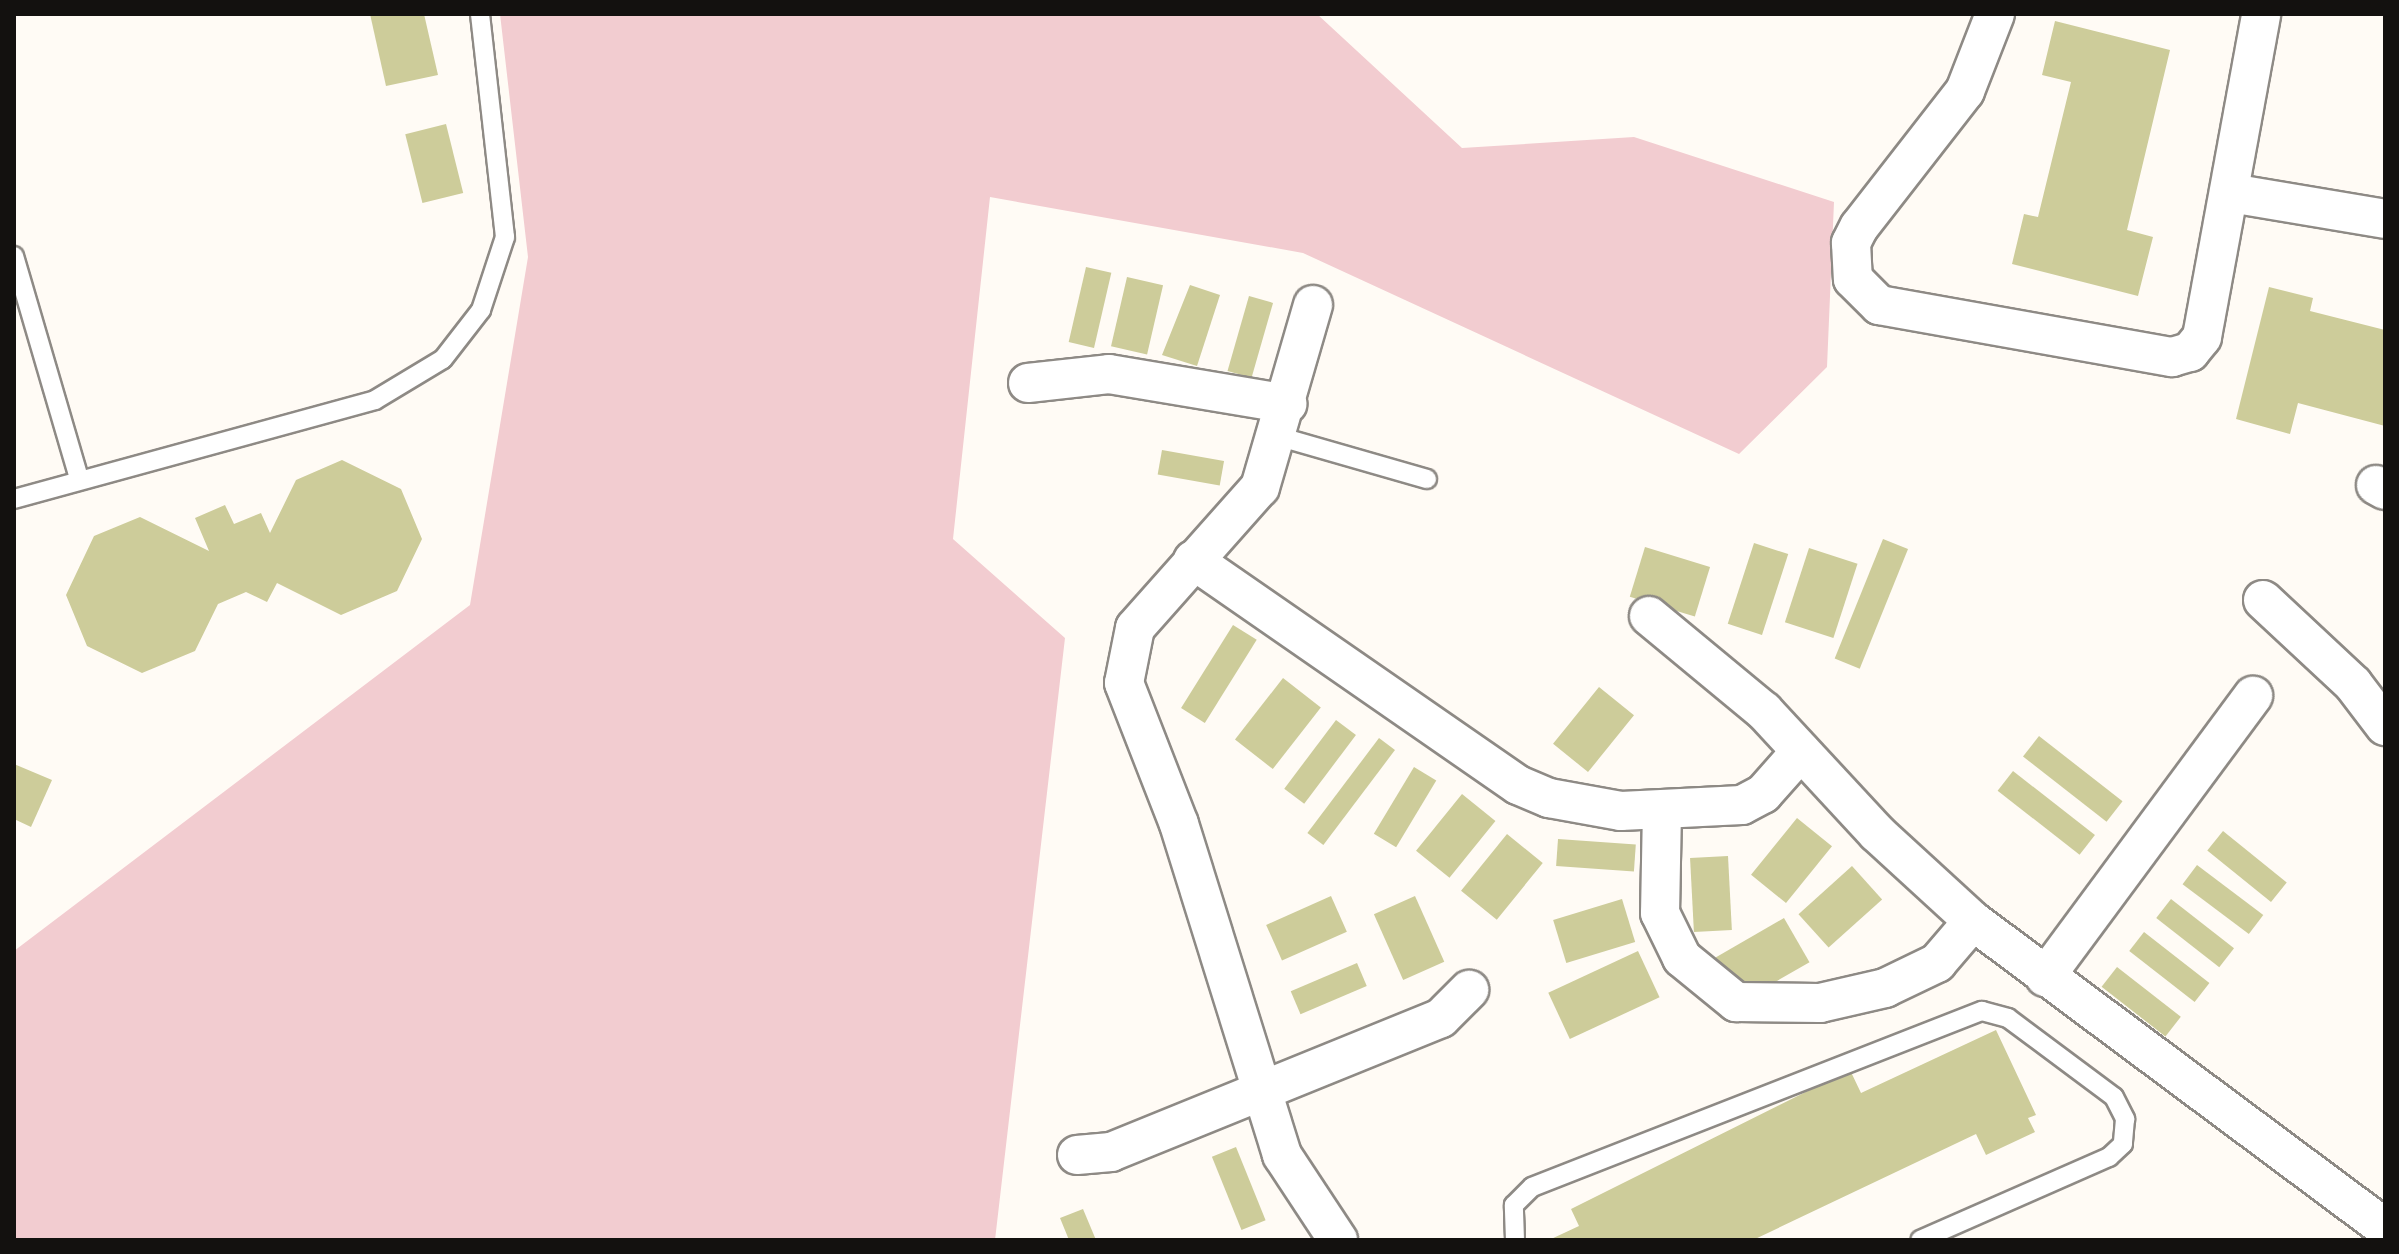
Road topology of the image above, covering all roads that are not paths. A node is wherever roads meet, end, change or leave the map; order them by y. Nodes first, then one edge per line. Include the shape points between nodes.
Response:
1 (480, 14) edge
2 (1995, 14) edge
3 (2261, 14) edge
4 (2230, 193) junction
5 (2385, 219) edge
6 (14, 256) edge
7 (1313, 305) dead end
8 (1028, 383) dead end
9 (1282, 420) junction
10 (79, 479) junction
11 (1427, 479) dead end
12 (14, 499) edge
13 (1193, 560) junction
14 (2263, 600) dead end
15 (1649, 616) dead end
16 (2253, 696) dead end
17 (2385, 726) edge
18 (1801, 751) junction
19 (1662, 810) junction
20 (1973, 921) junction
21 (2045, 977) junction
22 (1469, 990) dead end
23 (1260, 1094) junction
24 (1077, 1155) dead end
25 (2385, 1228) edge
26 (1338, 1240) edge
27 (1515, 1240) edge
28 (1920, 1240) edge

1 - 10 lane via 505,237 481,310 443,359 375,400
2 - 4 street via 1965,91 1851,243 1853,279 1864,295 1879,305 2172,357 2190,352 2202,337
3 - 4 street
4 - 5 street
6 - 10 lane
7 - 9 street
8 - 9 street via 1109,374
9 - 11 lane
9 - 13 street via 1260,487
10 - 12 lane
13 - 19 street via 1518,785 1588,808
13 - 23 street via 1135,628 1124,683 1179,824
14 - 17 street via 2308,637
15 - 18 street
16 - 21 street
18 - 19 street via 1763,794 1742,805
18 - 20 street
19 - 20 street via 1657,887 1664,923 1682,958 1736,1002 1820,1003 1885,988 1937,963
20 - 21 street
21 - 25 street
22 - 23 street via 1441,1018
23 - 24 street via 1111,1152
23 - 26 street via 1282,1155
27 - 28 lane via 1514,1205 1532,1187 1982,1011 2008,1018 2114,1097 2125,1119 2123,1144 2109,1157

